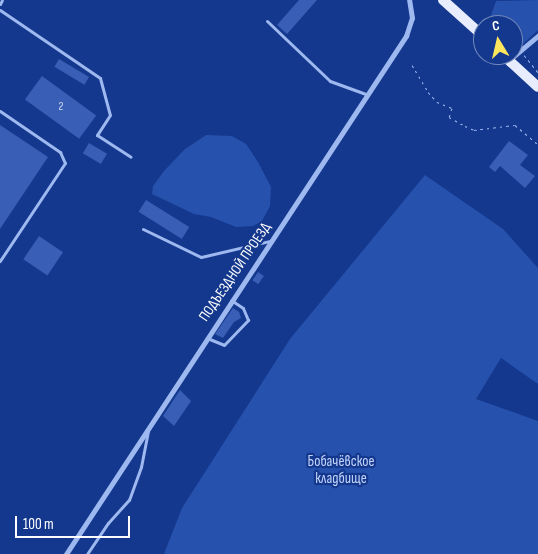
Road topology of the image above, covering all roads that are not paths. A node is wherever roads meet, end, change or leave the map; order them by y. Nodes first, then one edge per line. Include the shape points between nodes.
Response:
1 (2, 0) edge
2 (409, 0) edge
3 (443, 0) edge
4 (0, 4) edge
5 (0, 10) edge
6 (268, 21) dead end
7 (473, 27) edge
8 (538, 36) edge
9 (523, 48) edge
10 (515, 65) edge
11 (538, 87) edge
12 (366, 94) junction
13 (0, 112) edge
14 (131, 157) dead end
15 (143, 229) dead end
16 (271, 241) junction
17 (0, 261) edge
18 (231, 300) junction
19 (206, 338) junction
20 (150, 422) junction
21 (66, 554) edge
22 (87, 554) edge

1 - 4 lane
2 - 12 street, ПОДЪЕЗДНОЙ ПРОЕЗД via 412,18 406,36
3 - 7 main road
5 - 14 lane via 100,78 110,115 98,135
6 - 12 lane via 330,81
8 - 9 street
10 - 11 main road
12 - 16 street, ПОДЪЕЗДНОЙ ПРОЕЗД
13 - 17 lane via 60,152 65,163
15 - 16 lane via 201,257
16 - 18 street, ПОДЪЕЗДНОЙ ПРОЕЗД
18 - 19 street, ПОДЪЕЗДНОЙ ПРОЕЗД
18 - 19 lane via 243,308 248,320 224,344
19 - 20 street, ПОДЪЕЗДНОЙ ПРОЕЗД
20 - 21 street, ПОДЪЕЗДНОЙ ПРОЕЗД
20 - 22 lane via 141,467 129,500

